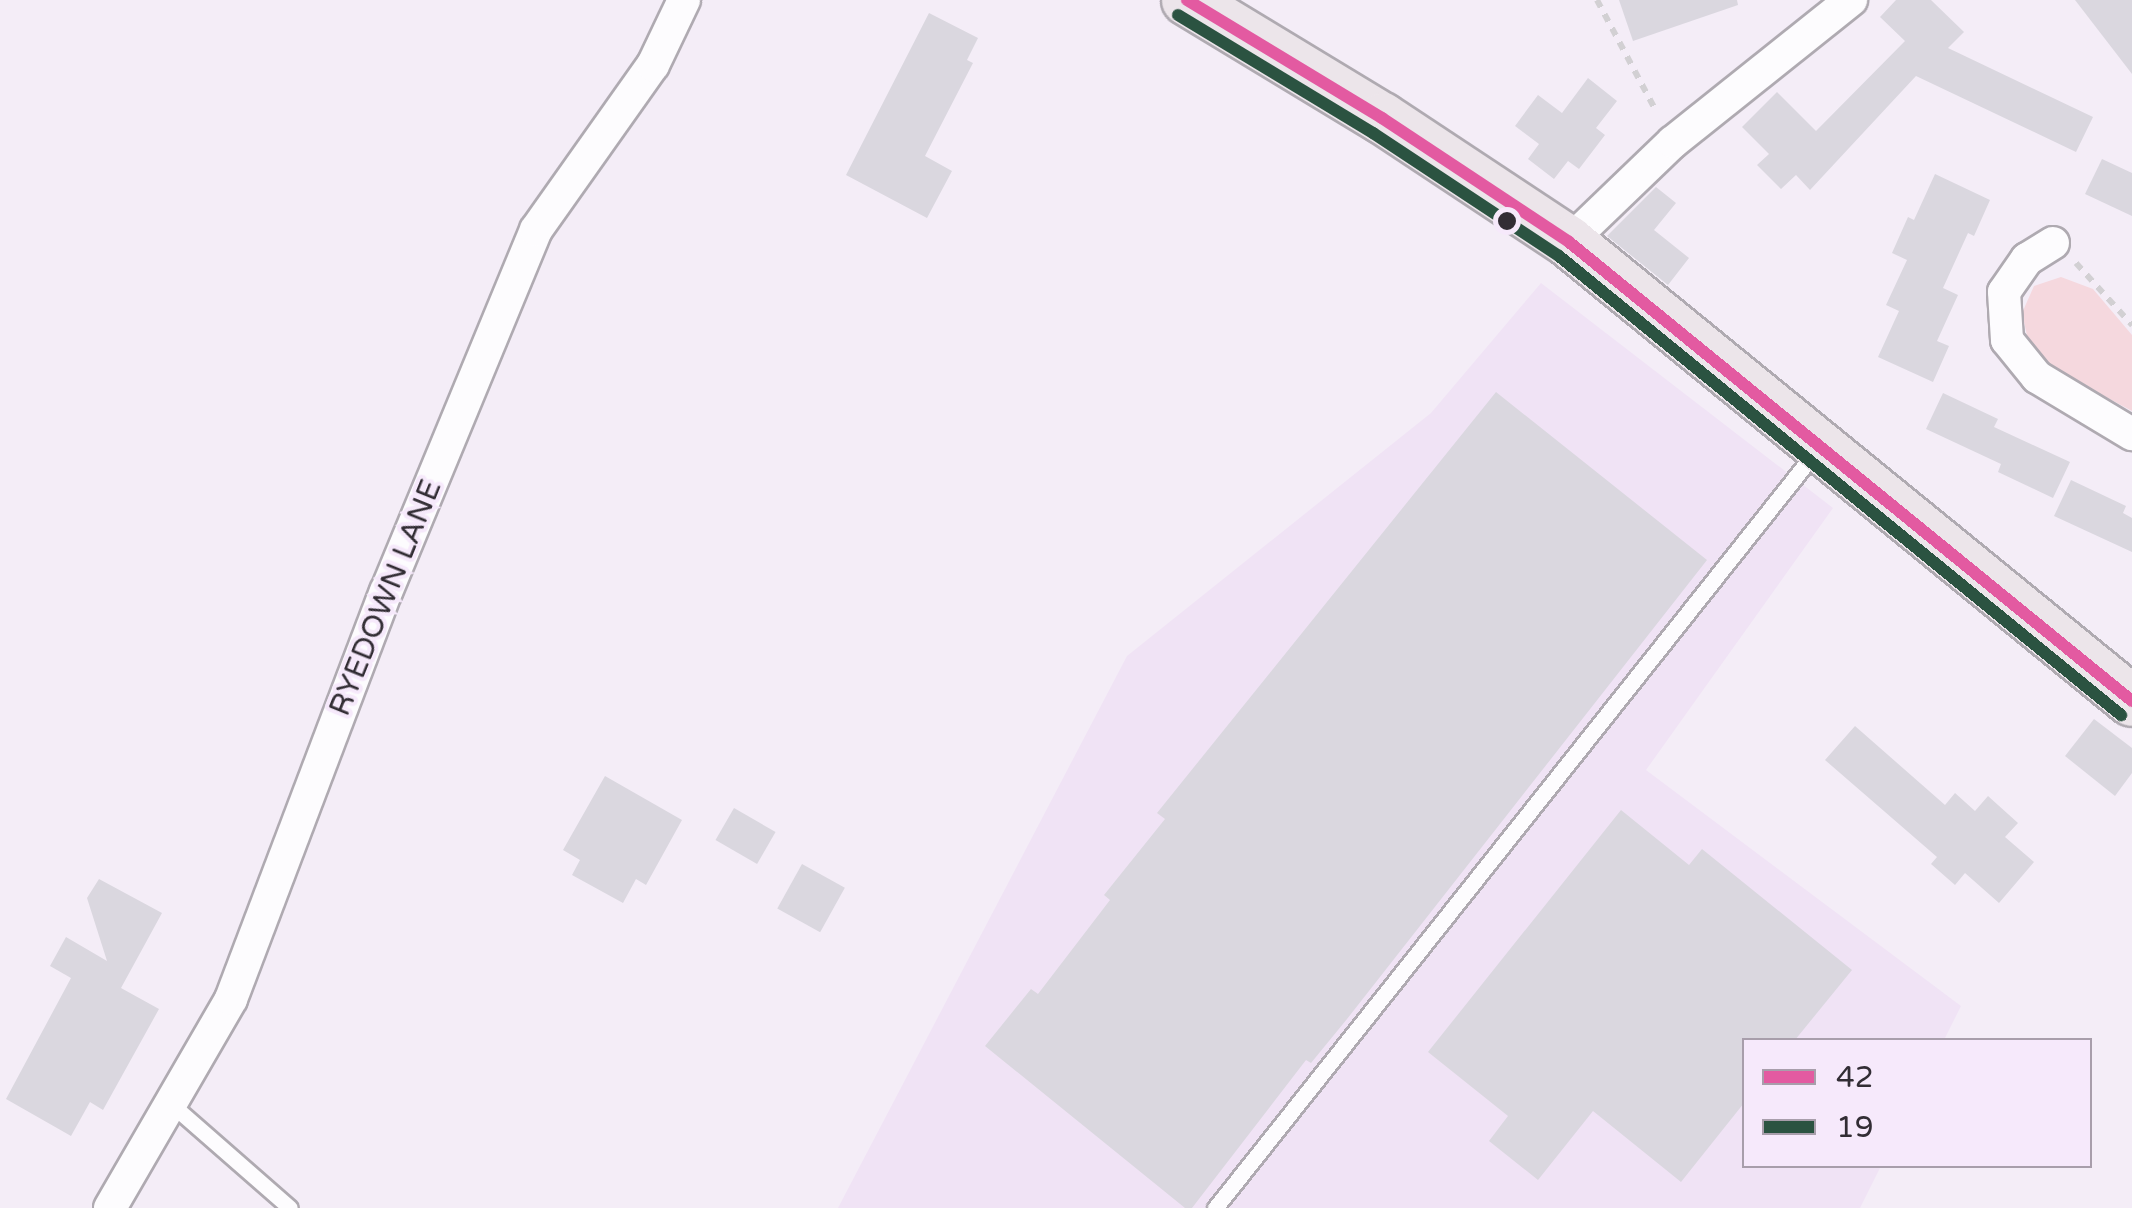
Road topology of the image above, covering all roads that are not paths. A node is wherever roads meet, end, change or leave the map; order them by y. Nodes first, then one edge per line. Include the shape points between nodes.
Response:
1 (684, 0) edge
2 (1187, 0) edge
3 (1851, 0) edge
4 (1568, 242) junction
5 (2053, 243) road end
6 (2132, 434) edge
7 (1820, 446) junction
8 (2130, 695) edge
9 (170, 1103) junction
10 (110, 1208) edge
11 (290, 1208) edge
12 (1215, 1208) edge

1 - 9 street, RYEDOWN LANE via 653,66 536,230 386,592 231,999
2 - 4 main road
3 - 4 street via 1673,142
4 - 7 main road
5 - 6 street via 2026,259 2004,292 2008,340 2037,378
7 - 8 main road
7 - 12 lane
9 - 10 street, RYEDOWN LANE
9 - 11 lane

